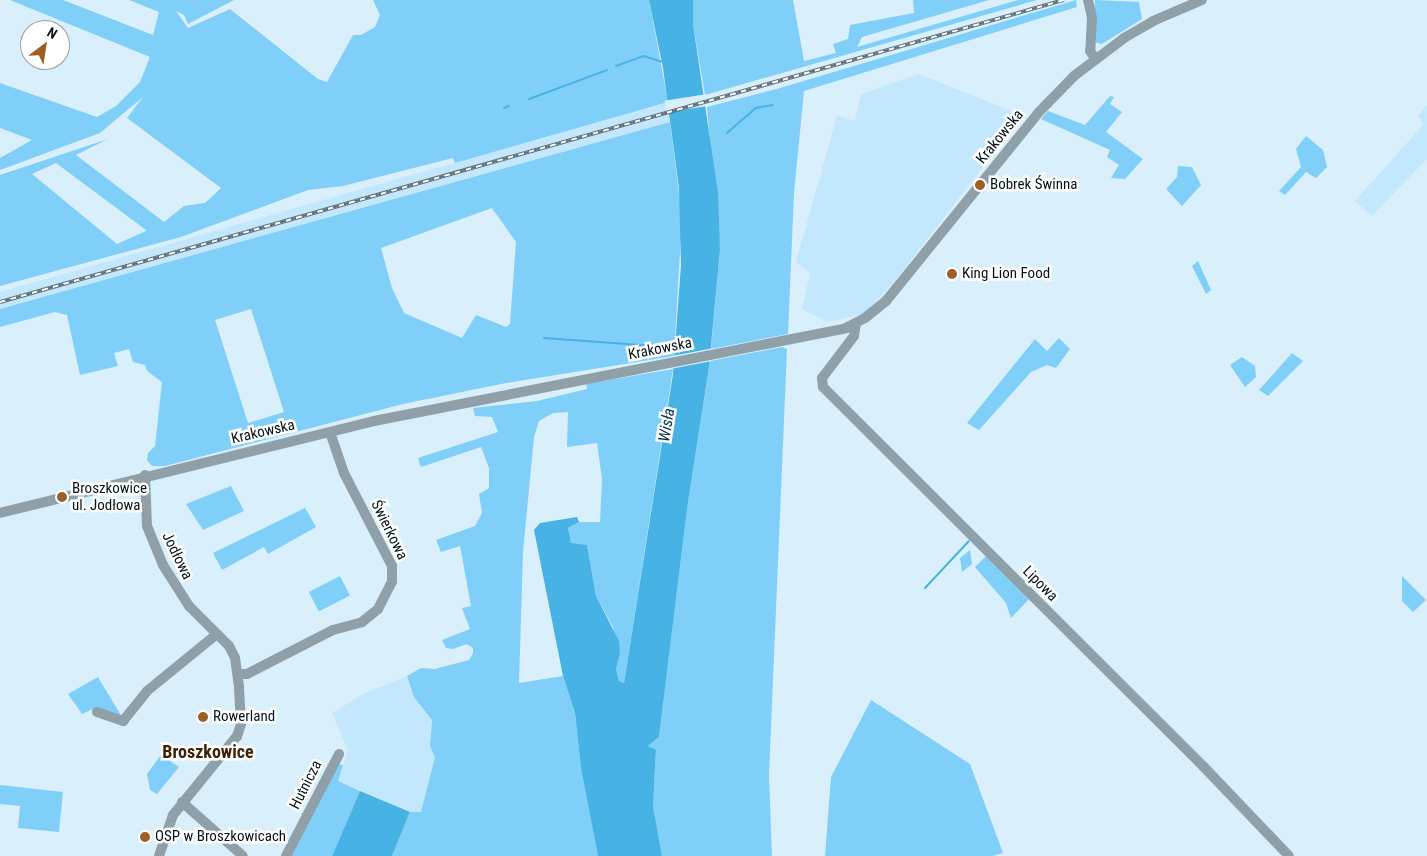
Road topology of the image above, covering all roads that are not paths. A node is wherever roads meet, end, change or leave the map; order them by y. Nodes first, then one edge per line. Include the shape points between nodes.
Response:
1 (1088, 0) edge
2 (1202, 0) edge
3 (1095, 58) junction
4 (856, 323) junction
5 (330, 432) junction
6 (145, 476) junction
7 (0, 512) edge
8 (217, 634) junction
9 (238, 674) junction
10 (97, 712) dead end
11 (339, 754) dead end
12 (182, 802) junction
13 (159, 856) edge
14 (243, 856) edge
15 (286, 856) edge
16 (1288, 856) edge

1 - 3 street via 1092,18 1090,51
2 - 3 street, Krakowska via 1153,21
3 - 4 street, Krakowska via 1039,112 886,301
4 - 5 street, Krakowska via 782,341
4 - 16 street, Lipowa via 854,336 822,378 823,387 1203,766
5 - 6 street, Krakowska
5 - 9 street, Świerkowa via 344,472 392,566 392,582 378,609 362,622 333,630 247,674
6 - 7 street, Krakowska
6 - 8 street, Jodłowa via 147,526 165,569 189,606
8 - 9 street, Jodłowa via 235,658
8 - 10 street via 147,691 123,721
9 - 12 street, Jodłowa via 241,724 237,736
11 - 15 street, Hutnicza
12 - 13 street, Jodłowa via 166,828
12 - 14 street

